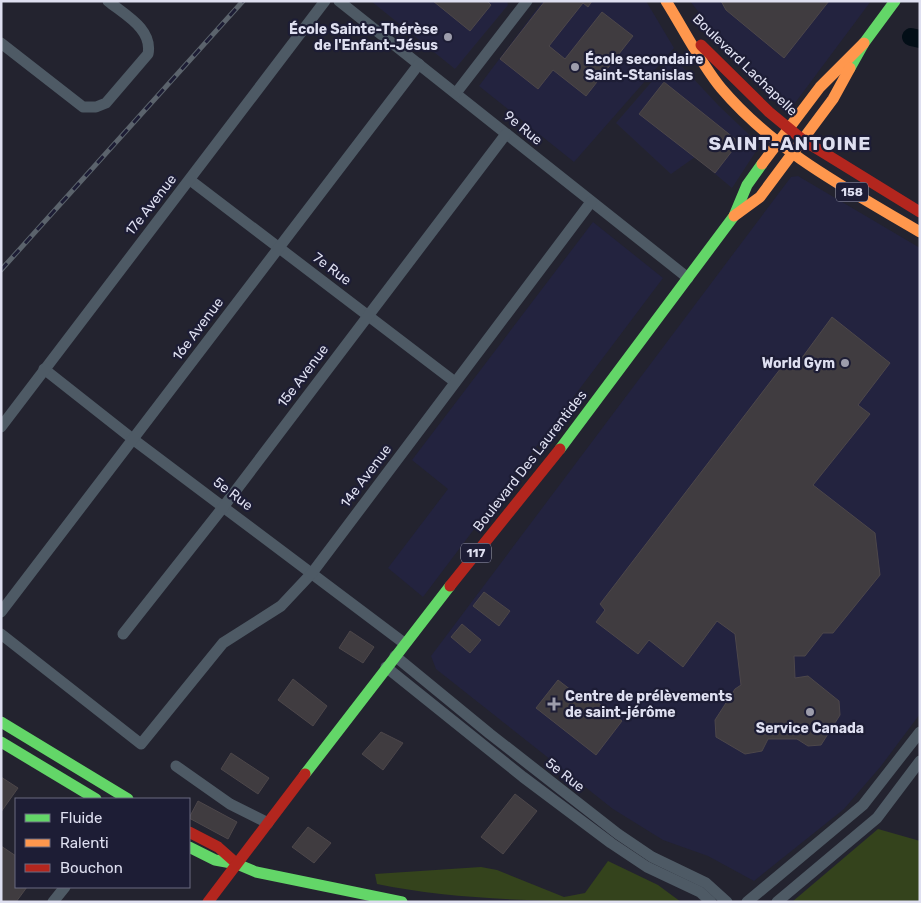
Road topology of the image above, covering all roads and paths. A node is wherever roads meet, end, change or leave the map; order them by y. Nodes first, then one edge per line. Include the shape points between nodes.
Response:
1 (108, 1) edge
2 (325, 1) edge
3 (339, 1) edge
4 (526, 1) edge
5 (666, 1) edge
6 (895, 1) edge
7 (677, 19) junction
8 (1, 43) edge
9 (864, 43) junction
10 (419, 64) junction
11 (456, 93) junction
12 (789, 129) junction
13 (506, 134) junction
14 (802, 140) junction
15 (778, 144) junction
16 (792, 155) junction
17 (190, 180) junction
18 (591, 202) junction
19 (920, 212) edge
20 (734, 216) junction
21 (920, 232) edge
22 (279, 248) junction
23 (688, 278) junction
24 (368, 316) junction
25 (44, 368) junction
26 (455, 382) junction
27 (1, 427) edge
28 (134, 440) junction
29 (224, 506) junction
30 (312, 574) junction
31 (1, 612) edge
32 (1, 634) edge
33 (123, 634) dead end
34 (404, 643) junction
35 (395, 656) junction
36 (386, 667) junction
37 (1, 722) edge
38 (920, 732) edge
39 (1, 742) edge
40 (920, 761) edge
41 (176, 766) dead end
42 (94, 798) edge
43 (126, 798) edge
44 (268, 823) junction
45 (190, 833) edge
46 (190, 848) edge
47 (237, 864) junction
48 (63, 888) edge
49 (53, 902) edge
50 (208, 902) edge
51 (402, 902) edge
52 (711, 902) edge
53 (728, 902) edge
54 (747, 902) edge
55 (777, 902) edge

1 - 8 street via 146,33 150,46 148,54 106,103 96,107 83,107
2 - 17 street, 17e Avenue
3 - 10 street, 9e Rue
4 - 11 street
5 - 7 main road, Boulevard Lachapelle / 158
6 - 9 main road, Boulevard Des Laurentides / 117
7 - 12 main road, Boulevard Lachapelle / 158
7 - 15 main road, Boulevard Lachapelle / 158 via 720,87
9 - 12 main road, Boulevard Des Laurentides / 117 via 820,87
9 - 14 main road, Boulevard Des Laurentides / 117 via 833,99
10 - 11 street, 9e Rue
10 - 22 street, 16e Avenue
11 - 13 street, 9e Rue
12 - 14 main road, Boulevard Lachapelle / 158
12 - 15 main road, Boulevard Des Laurentides / 117
13 - 18 street, 9e Rue
13 - 24 street, 15e Avenue
14 - 16 main road, Boulevard Des Laurentides / 117
14 - 19 main road, Boulevard Lachapelle / 158
15 - 16 main road, Boulevard Lachapelle / 158
15 - 20 main road, Boulevard Des Laurentides / 117 via 747,185
16 - 20 main road, Boulevard Des Laurentides / 117 via 760,197
16 - 21 main road, Boulevard Lachapelle / 158
17 - 22 street, 7e Rue
17 - 25 street, 17e Avenue
18 - 23 street, 9e Rue
18 - 26 street, 14e Avenue
20 - 23 main road, Boulevard Des Laurentides / 117
22 - 24 street, 7e Rue
22 - 28 street, 16e Avenue
23 - 34 main road, Boulevard Des Laurentides / 117 via 568,440
24 - 26 street, 7e Rue
24 - 29 street, 15e Avenue
25 - 27 street, 17e Avenue
25 - 28 street, 5e Rue
26 - 30 street, 14e Avenue
28 - 29 street, 5e Rue
28 - 31 street, 16e Avenue
29 - 30 street, 5e Rue
29 - 33 street, 15e Avenue
30 - 32 street, 14e Avenue via 281,606 223,643 141,744
30 - 34 street, 5e Rue
34 - 35 main road, Boulevard Des Laurentides / 117
35 - 36 main road, Boulevard Des Laurentides / 117
35 - 53 street, 5e Rue via 618,834 652,857 706,883
36 - 44 main road, Boulevard Des Laurentides / 117
36 - 52 street, 5e Rue via 611,843 647,867 700,892
37 - 43 main road
38 - 54 street via 863,805
39 - 42 main road
40 - 55 street via 877,818
41 - 44 street via 230,804
44 - 47 main road, Boulevard Des Laurentides / 117
45 - 47 main road via 218,848
46 - 47 main road via 215,860
47 - 50 main road, 117
47 - 51 main road via 256,872
48 - 49 street

